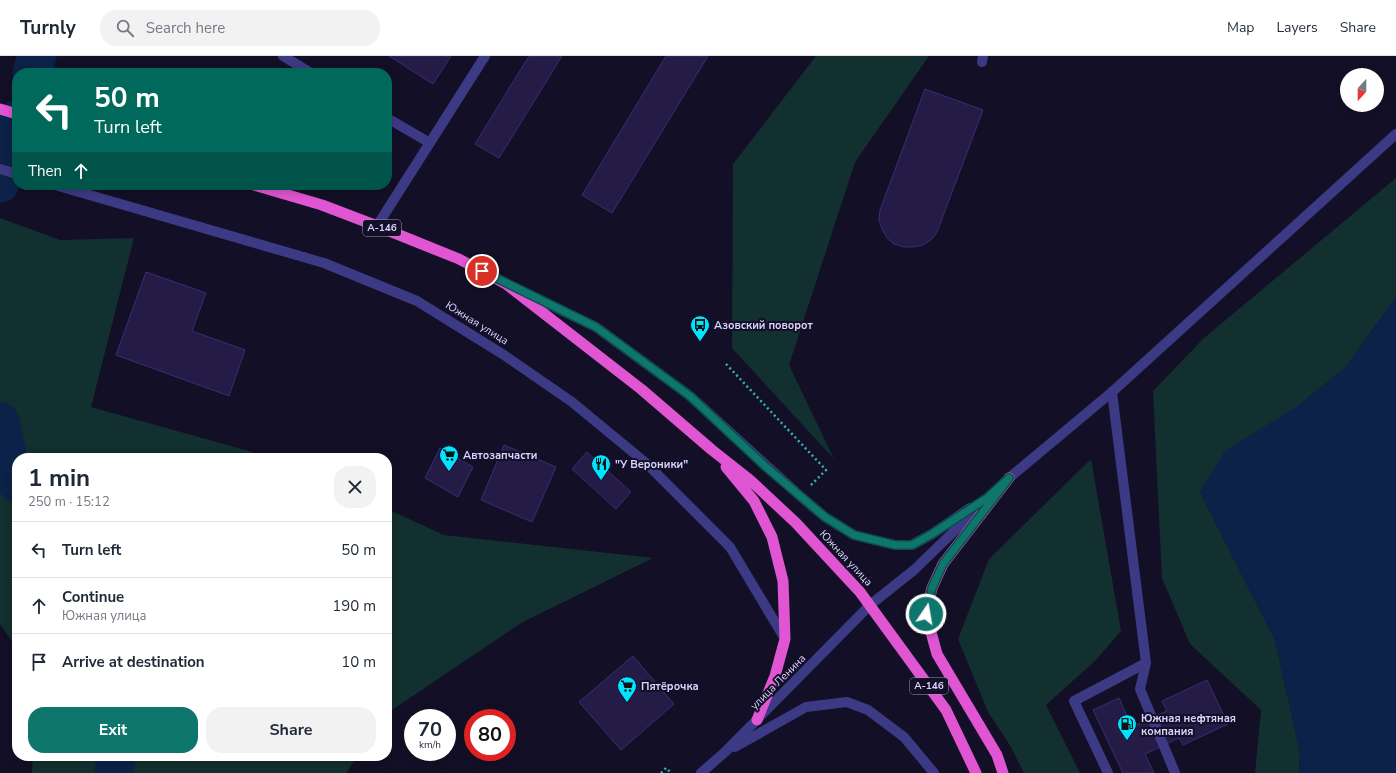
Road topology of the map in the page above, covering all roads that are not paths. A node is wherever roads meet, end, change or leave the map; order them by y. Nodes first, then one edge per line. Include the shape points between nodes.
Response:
1 (282, 56) edge
2 (485, 56) edge
3 (302, 68) edge
4 (0, 108) edge
5 (12, 112) edge
6 (392, 121) edge
7 (1396, 134) edge
8 (430, 143) junction
9 (0, 169) edge
10 (12, 173) edge
11 (72, 190) edge
12 (271, 190) edge
13 (376, 226) junction
14 (506, 284) junction
15 (1112, 392) junction
16 (712, 450) junction
17 (1009, 478) junction
18 (987, 498) junction
19 (870, 605) junction
20 (784, 638) junction
21 (1146, 663) junction
22 (756, 720) junction
23 (725, 752) junction
24 (701, 773) edge
25 (934, 773) edge
26 (976, 773) edge
27 (1003, 773) edge
28 (1108, 773) edge
29 (1175, 773) edge

1 - 3 street
2 - 8 street
4 - 5 highway
6 - 8 street
7 - 15 street
8 - 13 street
9 - 10 street
11 - 20 street, Южная улица via 324,263 417,302 504,355 572,402 646,463 730,547
12 - 13 highway, Южная улица / А-146 via 322,205
13 - 14 highway, Южная улица / А-146 via 459,259
14 - 16 highway, Южная улица / А-146 via 641,389
14 - 18 street via 596,327 690,396 766,467 825,517 854,535 895,545 912,545
15 - 17 street
15 - 21 street
16 - 19 highway, Южная улица / А-146 via 750,480 796,523
16 - 20 highway via 754,501 772,537 784,581
17 - 18 street
17 - 27 highway via 943,564 932,588 926,614 937,654 997,755
18 - 19 street, улица Ленина via 914,570
19 - 22 street, улица Ленина
19 - 26 highway, Южная улица / А-146 via 946,710
20 - 22 highway via 775,676
21 - 28 street via 1074,701
21 - 29 street via 1140,689
22 - 23 street, улица Ленина
23 - 24 street, улица Ленина
23 - 25 street via 806,707 846,702 868,710 904,737

